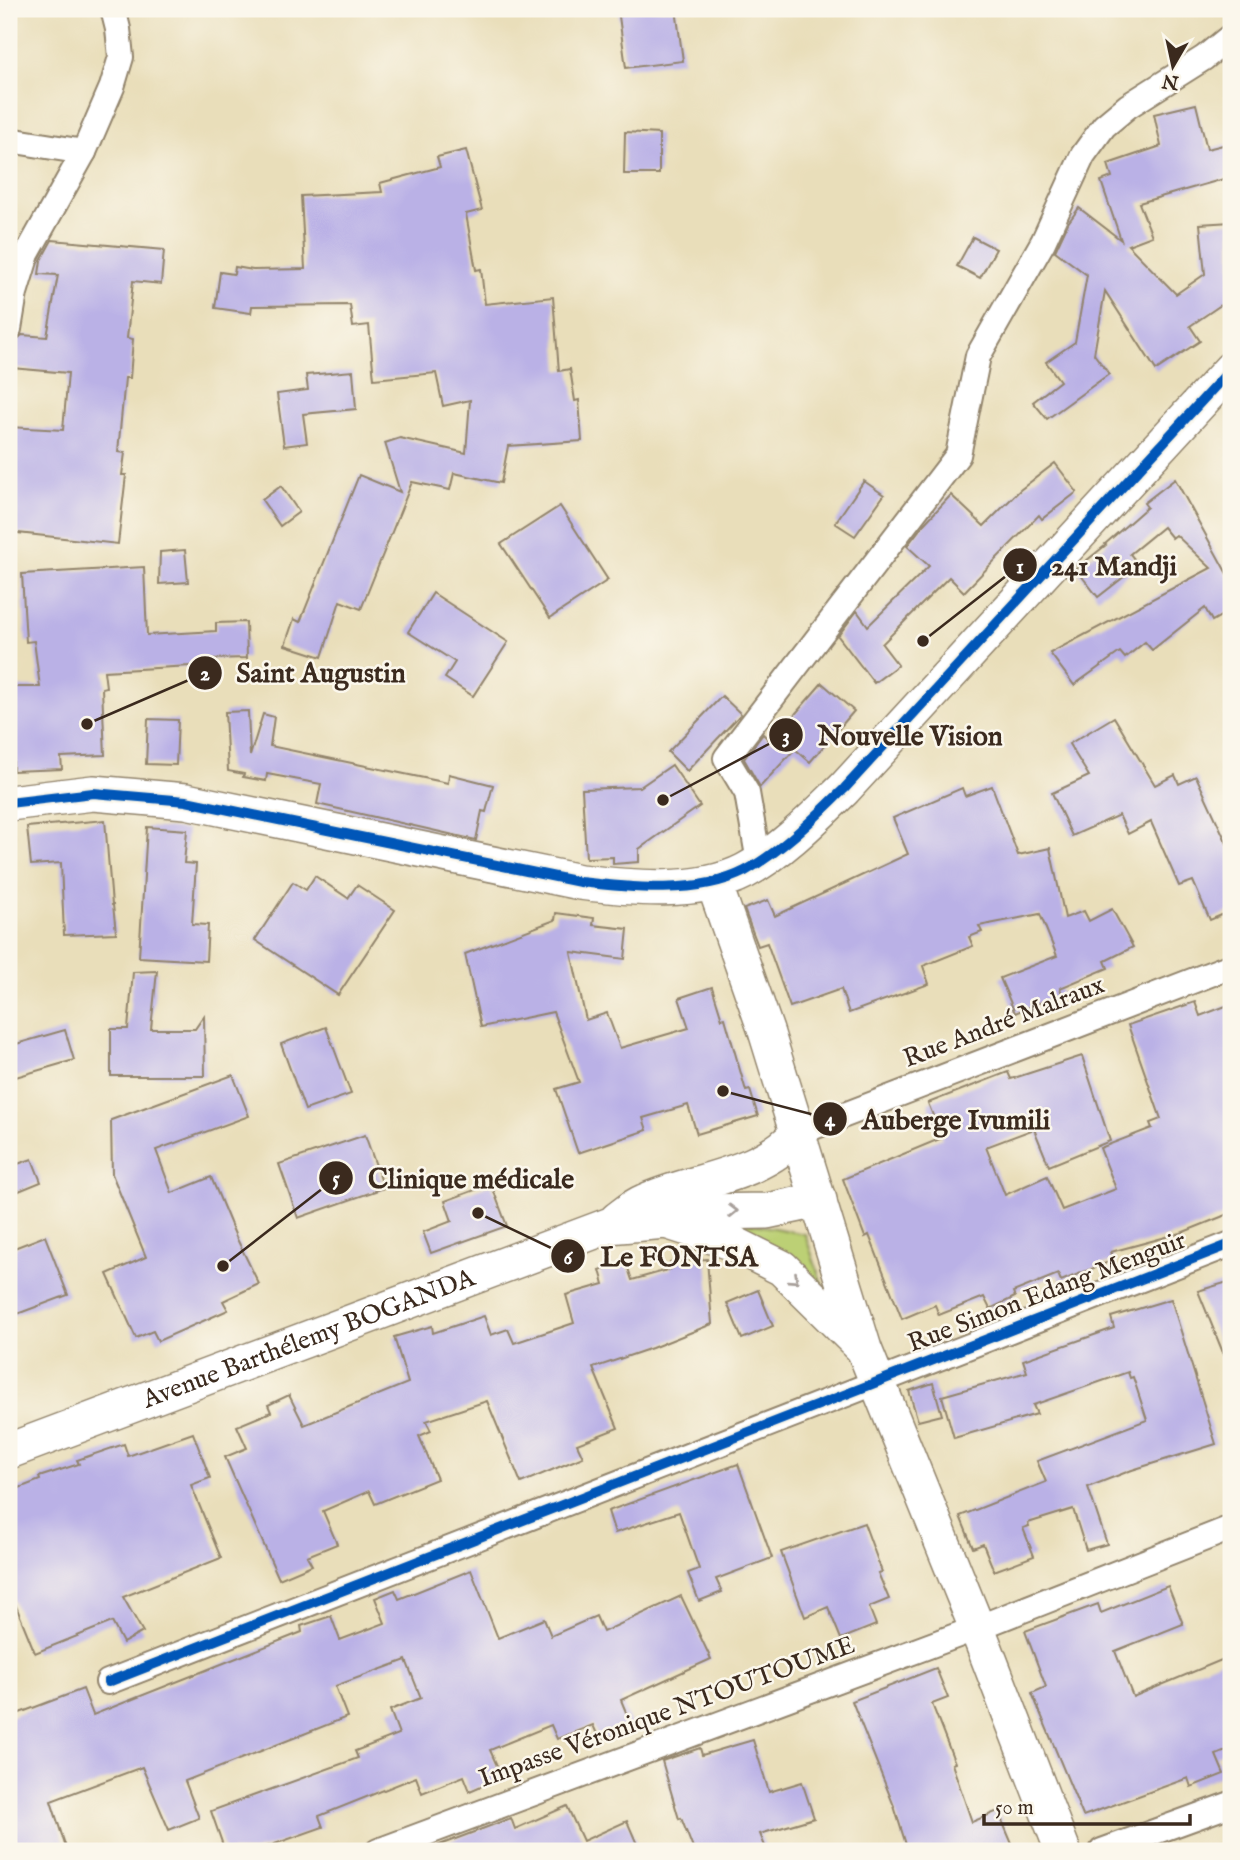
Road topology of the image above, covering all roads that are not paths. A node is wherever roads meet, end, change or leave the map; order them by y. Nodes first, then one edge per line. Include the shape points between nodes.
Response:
1 (113, 9) edge
2 (1231, 36) edge
3 (9, 140) edge
4 (84, 152) junction
5 (9, 329) edge
6 (1231, 369) edge
7 (9, 803) edge
8 (759, 862) junction
9 (714, 883) junction
10 (1231, 966) edge
11 (798, 1133) junction
12 (730, 1173) junction
13 (815, 1189) junction
14 (666, 1221) junction
15 (608, 1226) junction
16 (1231, 1244) edge
17 (864, 1349) junction
18 (878, 1383) junction
19 (9, 1451) edge
20 (1231, 1528) edge
21 (977, 1628) junction
22 (108, 1682) dead end
23 (1231, 1804) edge
24 (378, 1851) edge
25 (1063, 1851) edge
26 (1102, 1851) edge

1 - 4 street via 121,57
2 - 8 street via 1128,106 1104,126 1083,155 1043,242 978,356 958,455 726,758 747,793
3 - 4 street
4 - 5 street via 27,254
6 - 8 street via 844,789
7 - 9 street via 93,793 146,796 225,808 580,882 615,887
8 - 9 street
9 - 11 street
10 - 11 street, Rue André Malraux
11 - 12 street via 782,1150
11 - 13 street
12 - 13 street via 788,1171
12 - 15 street via 643,1202
14 -> 13 street via 701,1212 767,1211
13 - 17 street
14 - 15 street
14 -> 17 street via 728,1241 782,1268
15 - 19 street, Avenue Barthélemy BOGANDA
16 - 18 street, Rue Simon Edang Menguir
17 - 18 street
18 - 21 street
18 - 22 street, Rue Simon Edang Menguir
20 - 21 street, Impasse Véronique NTOUTOUME
21 - 24 street, Impasse Véronique NTOUTOUME
21 - 25 street
23 - 26 street

